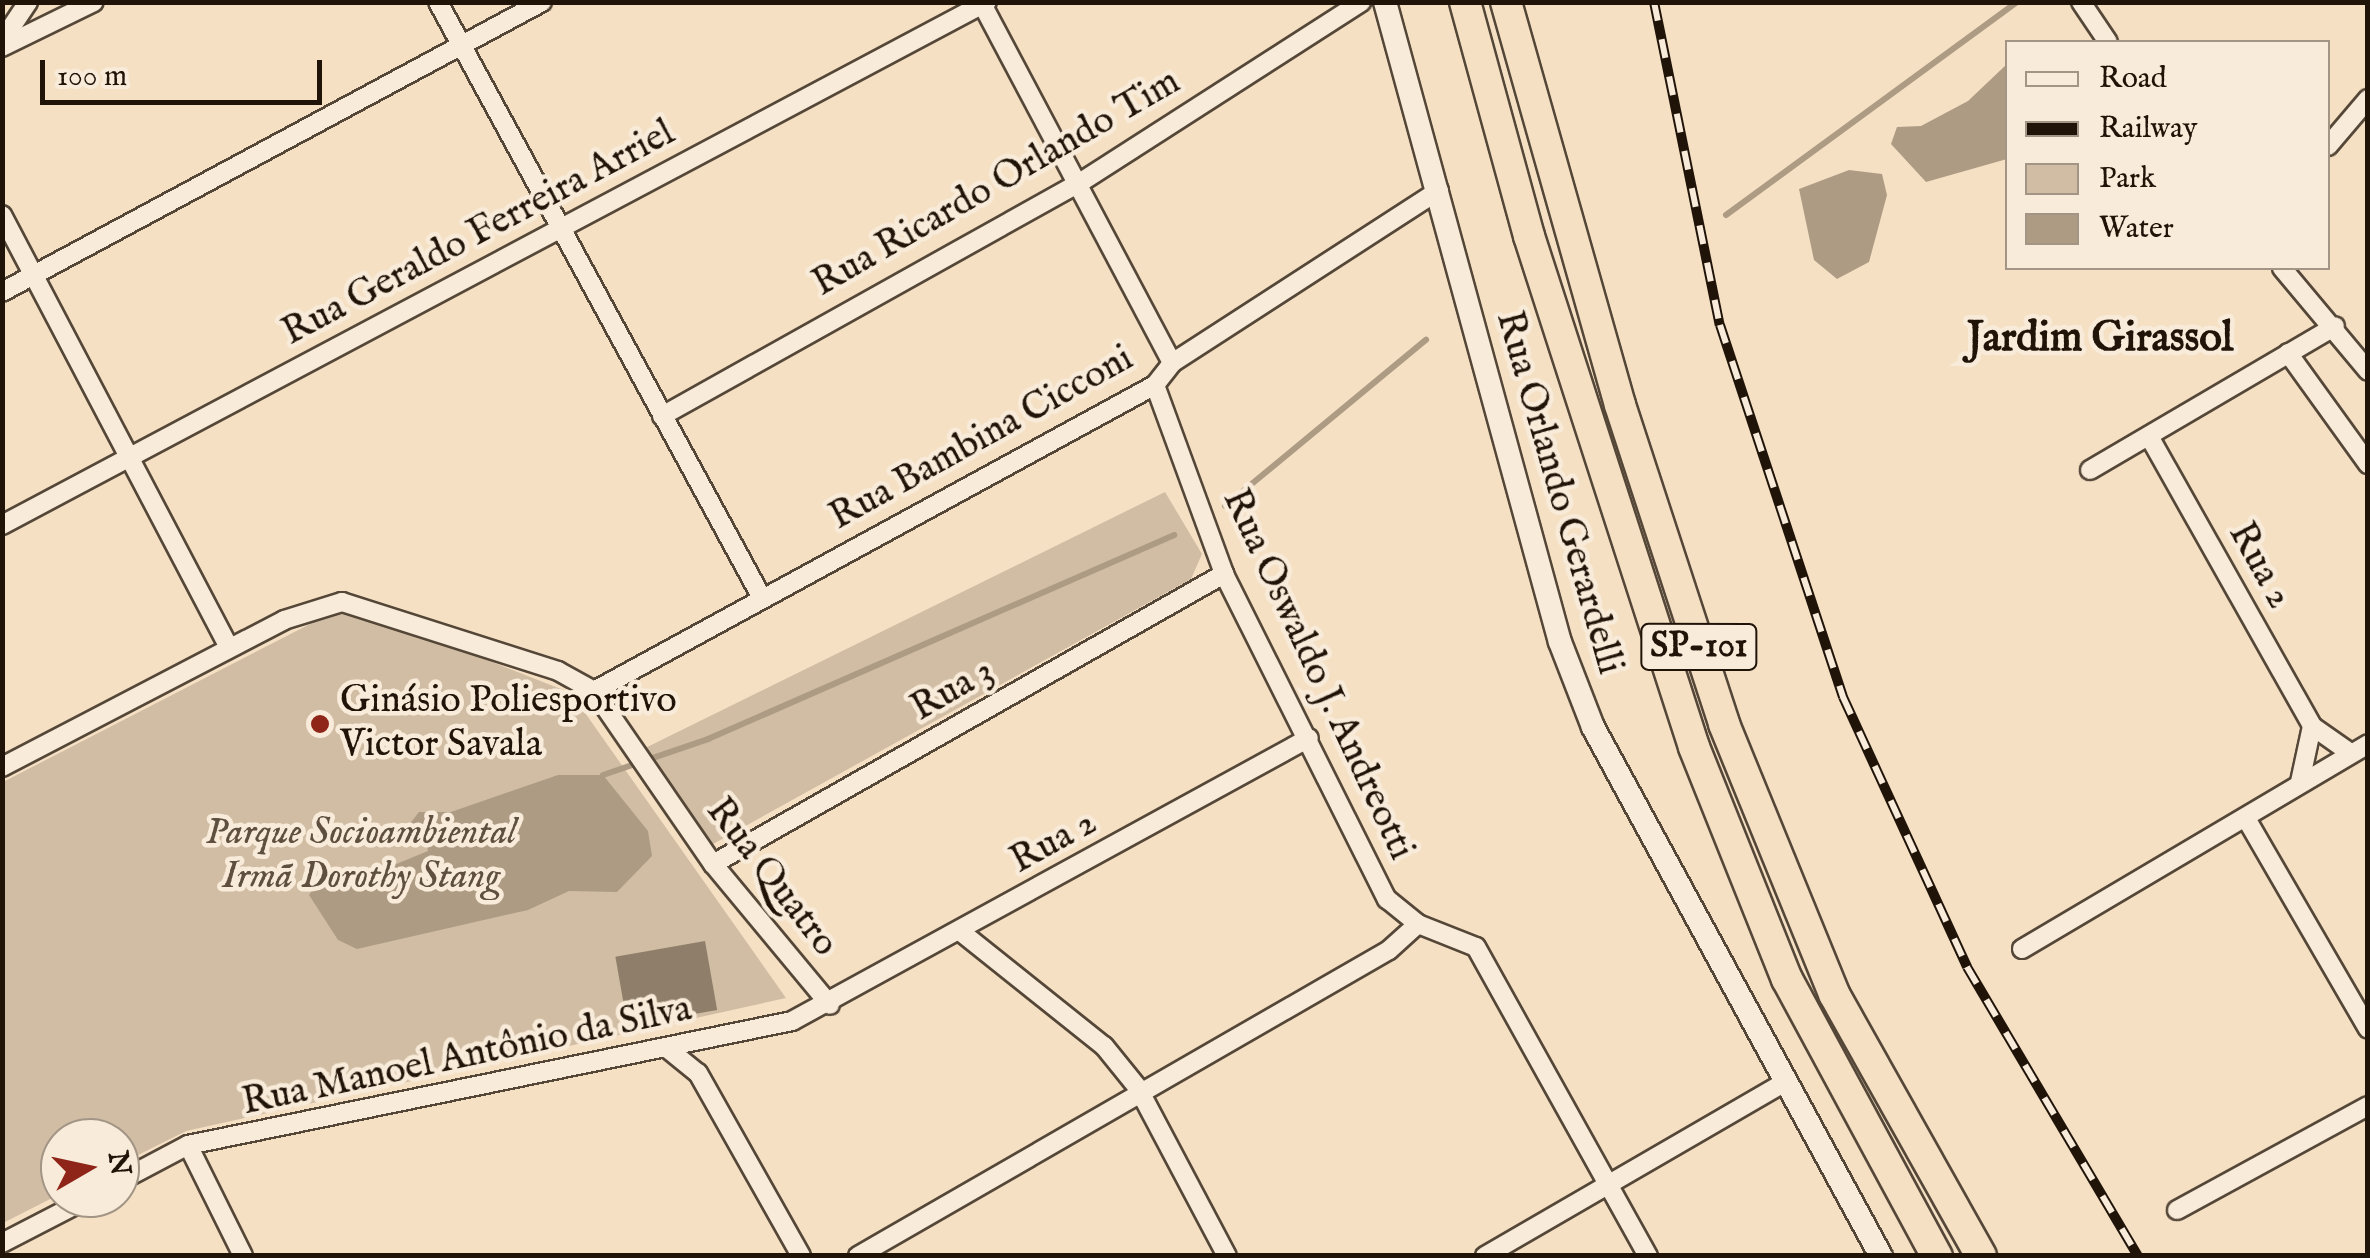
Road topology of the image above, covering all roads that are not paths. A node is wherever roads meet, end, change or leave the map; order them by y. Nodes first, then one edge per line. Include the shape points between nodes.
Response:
1 (28, 2) edge
2 (94, 2) edge
3 (438, 2) edge
4 (542, 2) edge
5 (1361, 2) edge
6 (1385, 2) edge
7 (1465, 2) edge
8 (1506, 2) edge
9 (983, 3) edge
10 (2085, 10) edge
11 (2107, 40) edge
12 (2, 44) edge
13 (460, 46) junction
14 (2368, 99) edge
15 (2330, 144) edge
16 (1080, 182) junction
17 (1439, 190) junction
18 (2, 216) edge
19 (556, 229) junction
20 (2284, 270) edge
21 (35, 275) junction
22 (2, 292) edge
23 (2335, 326) junction
24 (2288, 353) junction
25 (1172, 363) junction
26 (2368, 371) edge
27 (1154, 385) junction
28 (662, 416) junction
29 (2150, 438) junction
30 (127, 458) junction
31 (2368, 464) edge
32 (2090, 470) dead end
33 (2, 526) edge
34 (1224, 574) junction
35 (762, 598) junction
36 (229, 648) junction
37 (594, 691) junction
38 (2312, 726) junction
39 (1309, 738) junction
40 (2368, 744) edge
41 (2349, 752) junction
42 (2, 767) edge
43 (2300, 782) junction
44 (2247, 820) junction
45 (713, 864) junction
46 (1418, 924) junction
47 (960, 932) junction
48 (2022, 948) dead end
49 (830, 1005) junction
50 (2368, 1029) edge
51 (668, 1049) junction
52 (1784, 1083) junction
53 (1138, 1088) junction
54 (2368, 1106) edge
55 (188, 1146) junction
56 (140, 1170) edge
57 (1608, 1185) junction
58 (2176, 1210) dead end
59 (50, 1218) edge
60 (2, 1243) edge
61 (243, 1256) edge
62 (800, 1256) edge
63 (858, 1256) edge
64 (1227, 1256) edge
65 (1485, 1256) edge
66 (1648, 1256) edge
67 (1881, 1256) edge
68 (1936, 1256) edge
69 (1980, 1256) edge

1 - 12 street
2 - 12 street
3 - 13 street
4 - 13 street
5 - 16 street, Rua Ricardo Orlando Tim
6 - 17 street, Rua Orlando Gerardelli
7 - 68 highway, SP-101 via 1529,236 1694,747 1787,979
8 - 69 highway, SP-101 via 1620,405 1730,742 1834,994
9 - 16 street
9 - 19 street, Rua Geraldo Ferreira Arriel
10 - 11 street
13 - 19 street
13 - 21 street
14 - 15 street
16 - 25 street
16 - 28 street, Rua Ricardo Orlando Tim
17 - 25 street, Rua Bambina Cicconi
17 - 52 street, Rua Orlando Gerardelli via 1555,623 1593,727
18 - 21 street
19 - 28 street
19 - 30 street, Rua Geraldo Ferreira Arriel
20 - 23 street
21 - 22 street
21 - 30 street
23 - 24 street
23 - 26 street
24 - 29 street
24 - 31 street
25 - 27 street, Rua Bambina Cicconi
27 - 34 street, Rua Oswaldo J. Andreotti
27 - 35 street, Rua Bambina Cicconi
28 - 35 street
29 - 32 street
29 - 38 street, Rua 2
30 - 33 street, Rua Geraldo Ferreira Arriel
30 - 36 street
34 - 39 street, Rua Oswaldo J. Andreotti
34 - 45 street, Rua 3
35 - 37 street, Rua Bambina Cicconi
36 - 37 street via 342,602 558,671
36 - 42 street
37 - 45 street, Rua Quatro
38 - 41 street, Rua 2
38 - 43 street
39 - 46 street, Rua Oswaldo J. Andreotti via 1387,899
39 - 47 street, Rua 2
40 - 41 street
41 - 43 street
43 - 44 street
44 - 48 street
44 - 50 street
45 - 49 street, Rua Quatro
46 - 53 street via 1389,950
46 - 57 street via 1476,948
47 - 49 street, Rua 2
47 - 53 street via 1104,1046
49 - 51 street, Rua Manoel Antônio da Silva
51 - 55 street, Rua Manoel Antônio da Silva
51 - 62 street via 698,1073
52 - 57 street
52 - 67 street, Rua Orlando Gerardelli
53 - 63 street
53 - 64 street
54 - 58 street
55 - 56 street, Rua Manoel Antônio da Silva
55 - 61 street
57 - 65 street
57 - 66 street
59 - 60 street

